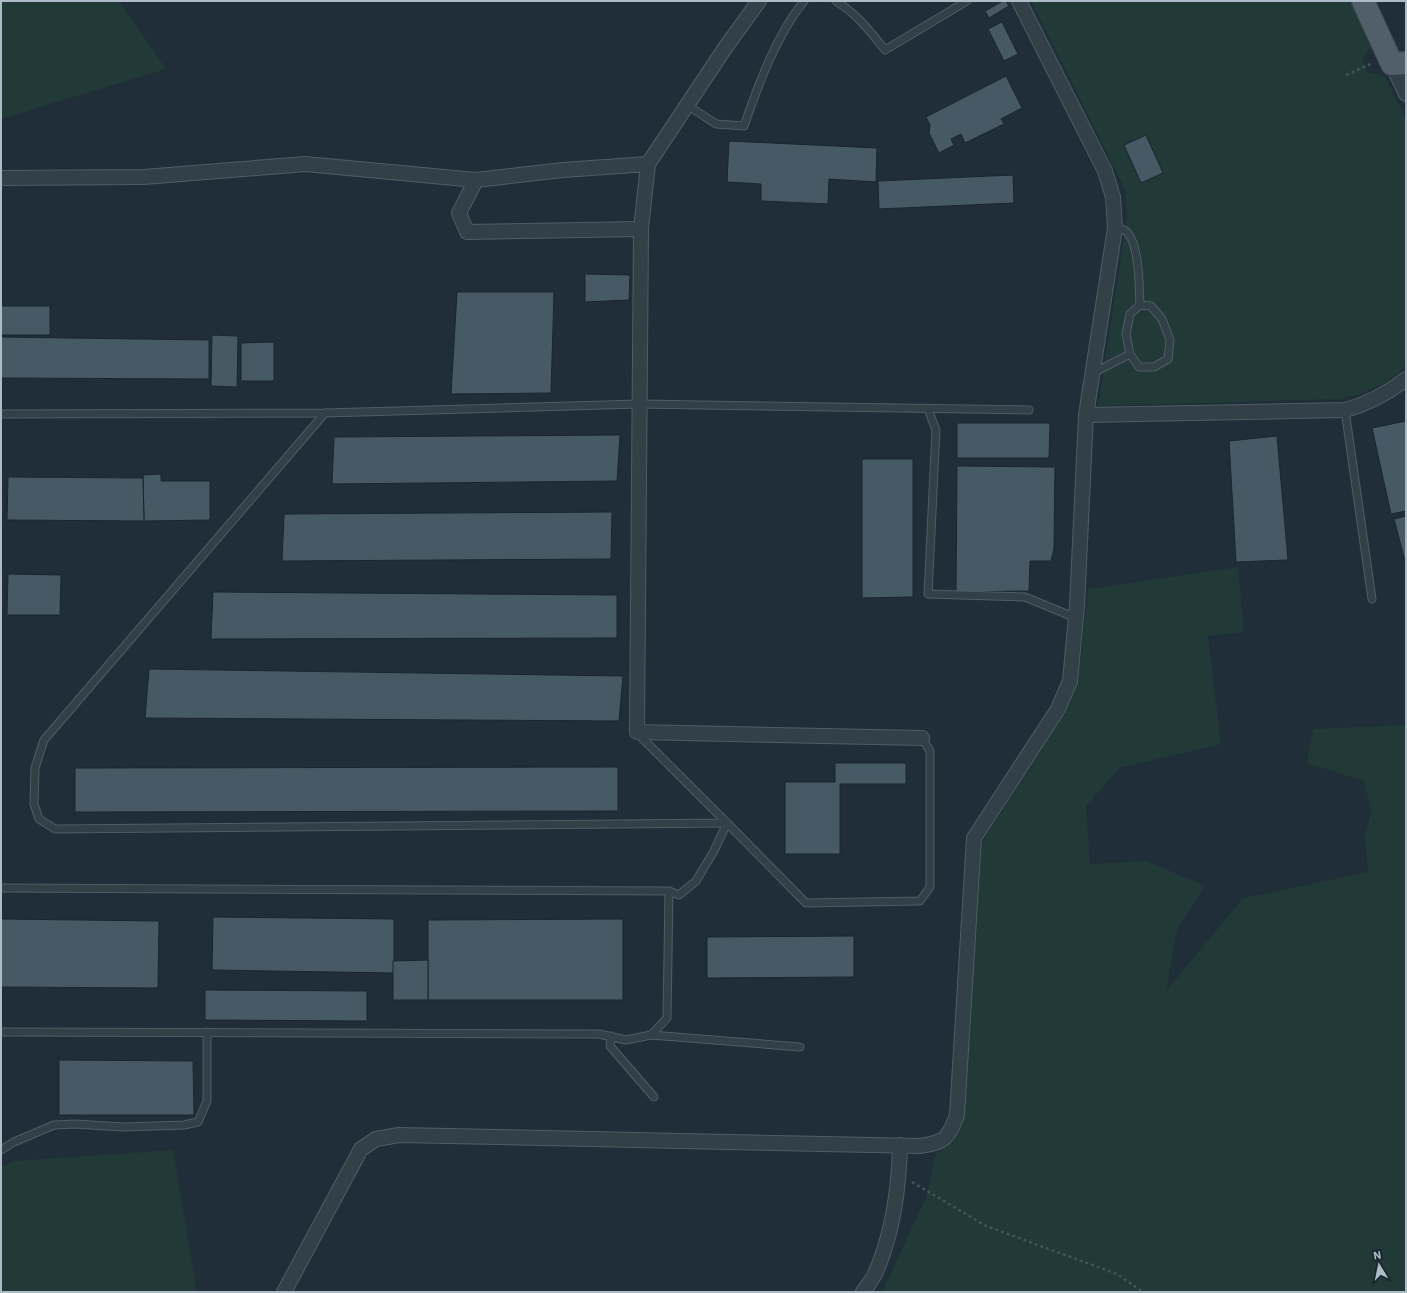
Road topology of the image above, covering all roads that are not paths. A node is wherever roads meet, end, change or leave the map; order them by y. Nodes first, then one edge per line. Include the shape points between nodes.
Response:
1 (759, 1) edge
2 (804, 1) edge
3 (836, 1) edge
4 (967, 1) edge
5 (1019, 1) edge
6 (1362, 1) edge
7 (1395, 61) edge
8 (1406, 94) edge
9 (687, 105) junction
10 (648, 164) junction
11 (1, 178) edge
12 (476, 180) junction
13 (1115, 228) junction
14 (641, 229) junction
15 (1140, 305) junction
16 (1130, 354) junction
17 (1092, 373) junction
18 (1406, 379) edge
19 (639, 404) junction
20 (928, 409) junction
21 (1029, 410) dead end
22 (1345, 410) junction
23 (1, 414) edge
24 (325, 414) junction
25 (1086, 415) junction
26 (1372, 599) dead end
27 (1076, 618) junction
28 (637, 732) junction
29 (922, 738) joint
30 (727, 823) junction
31 (1, 888) edge
32 (669, 892) junction
33 (1, 1032) edge
34 (207, 1032) junction
35 (651, 1035) junction
36 (611, 1036) junction
37 (800, 1047) dead end
38 (654, 1096) dead end
39 (900, 1145) junction
40 (1, 1150) edge
41 (284, 1292) edge
42 (863, 1292) edge

1 - 9 street
2 - 9 lane via 793,15 772,56 744,126 716,124
3 - 4 lane via 851,10 885,50
5 - 13 street via 1105,171 1113,197
6 - 7 main road
7 - 8 street
9 - 10 street
10 - 12 street
10 - 14 street
11 - 12 street via 144,177 305,164
12 - 14 street via 459,213 467,232
13 - 15 lane via 1125,230 1134,244
13 - 17 street
14 - 19 street
15 - 16 lane via 1130,314 1126,334
15 - 16 lane via 1151,306 1162,319 1170,340 1168,359 1154,367 1138,367
16 - 17 lane
17 - 25 street
18 - 22 street via 1374,400
19 - 20 lane
19 - 24 lane
19 - 28 street
20 - 21 lane
20 - 27 lane via 936,430 928,594 1025,597
22 - 25 street
22 - 26 lane
23 - 24 lane
24 - 30 lane via 44,740 35,768 34,804 40,819 55,829
25 - 27 street
27 - 39 street via 1070,680 1058,709 974,838 957,1115 951,1132 938,1143 920,1146
28 - 29 street
28 - 30 lane
29 - 30 lane via 930,751 930,887 920,901 806,903
30 - 32 lane via 696,881 679,895
31 - 32 lane
32 - 35 lane via 667,1018
33 - 34 lane
34 - 36 lane
34 - 40 lane via 207,1101 198,1122 184,1125 123,1127 54,1125
35 - 36 lane via 626,1040
35 - 37 lane
36 - 38 lane via 610,1046
39 - 41 street via 399,1135 376,1138 361,1149
39 - 42 street via 899,1175 889,1236 874,1275

